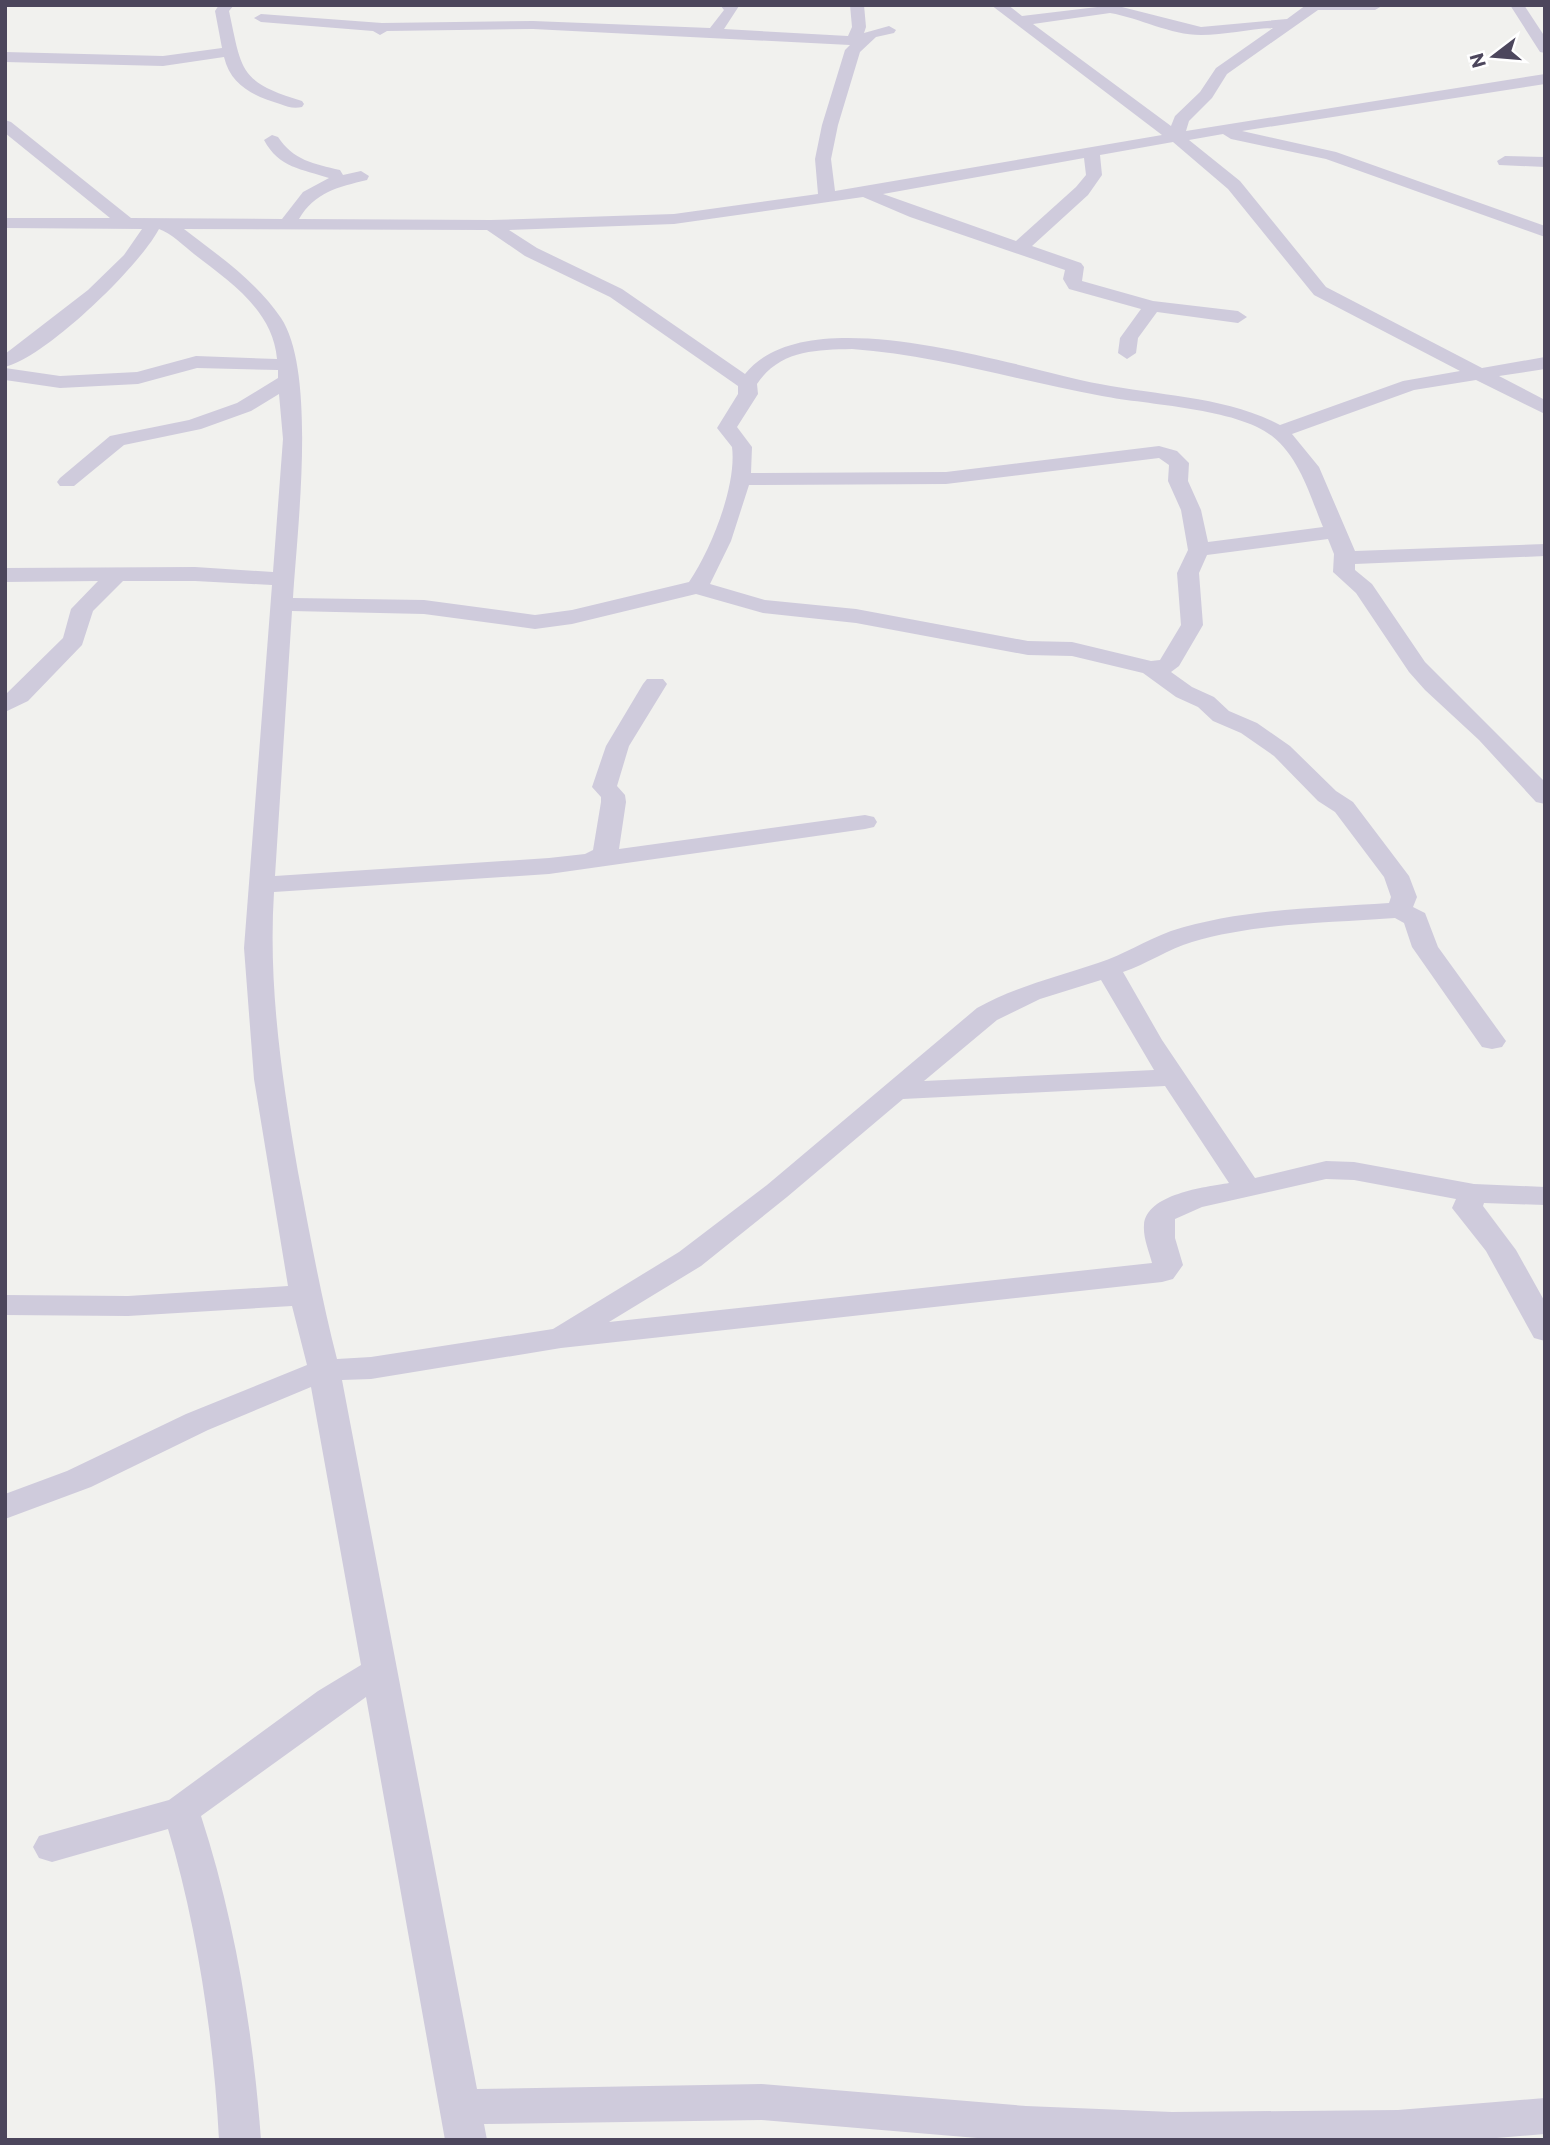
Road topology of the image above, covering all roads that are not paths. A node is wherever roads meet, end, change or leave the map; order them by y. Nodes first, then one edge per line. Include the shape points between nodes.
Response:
1 (227, 5) edge
2 (727, 5) edge
3 (857, 5) edge
4 (999, 5) edge
5 (1517, 5) edge
6 (1316, 6) edge
7 (1376, 6) edge
8 (1107, 7) edge
9 (1019, 20) junction
10 (1289, 23) junction
11 (889, 30) dead end
12 (714, 33) junction
13 (236, 40) junction
14 (865, 41) junction
15 (1545, 48) edge
16 (5, 57) edge
17 (1545, 79) edge
18 (1519, 83) junction
19 (1545, 96) edge
20 (296, 104) dead end
21 (5, 125) edge
22 (1214, 131) junction
23 (1176, 137) junction
24 (272, 140) dead end
25 (1091, 152) junction
26 (1505, 162) dead end
27 (1545, 162) edge
28 (361, 176) dead end
29 (339, 180) junction
30 (865, 192) junction
31 (827, 198) junction
32 (124, 221) junction
33 (159, 222) junction
34 (5, 223) edge
35 (288, 223) junction
36 (491, 225) junction
37 (1545, 232) edge
38 (1021, 246) junction
39 (1152, 306) junction
40 (1238, 317) dead end
41 (1127, 353) dead end
42 (5, 360) edge
43 (1545, 363) edge
44 (287, 373) junction
45 (5, 374) edge
46 (1479, 374) junction
47 (747, 384) junction
48 (1545, 408) edge
49 (1279, 432) junction
50 (739, 480) junction
51 (67, 482) dead end
52 (1336, 532) junction
53 (1199, 550) junction
54 (1545, 550) edge
55 (1345, 558) junction
56 (118, 574) junction
57 (5, 575) edge
58 (697, 587) junction
59 (282, 592) junction
60 (1152, 668) junction
61 (655, 684) dead end
62 (5, 705) edge
63 (1545, 797) edge
64 (865, 822) dead end
65 (592, 861) junction
66 (262, 885) junction
67 (1399, 910) junction
68 (1108, 969) junction
69 (1492, 1041) dead end
70 (1174, 1077) junction
71 (898, 1091) junction
72 (1248, 1189) junction
73 (1474, 1193) junction
74 (1545, 1196) edge
75 (305, 1295) junction
76 (5, 1305) edge
77 (1545, 1331) edge
78 (561, 1338) junction
79 (324, 1370) junction
80 (5, 1507) edge
81 (378, 1672) junction
82 (181, 1811) junction
83 (51, 1847) dead end
84 (1545, 2116) edge
85 (463, 2123) edge
86 (1172, 2135) edge
87 (240, 2140) edge

1 - 13 street via 222,11
2 - 12 street via 731,10
3 - 14 street via 855,35
4 - 9 street
5 - 15 street
6 - 7 street
6 - 10 street
8 - 9 street
8 - 10 street via 1201,31
9 - 23 street
10 - 23 street via 1221,71 1206,95 1181,119
11 - 14 street via 870,34
12 - 13 street via 516,25 381,29 264,13
12 - 14 street
13 - 16 street via 163,61
13 - 20 street via 236,72 250,88
14 - 31 street via 853,50 830,125 823,159
17 - 18 street
18 - 19 street
18 - 22 street
21 - 32 street
22 - 23 street
22 - 37 street via 1330,155
23 - 25 street
23 - 46 street via 1234,185 1320,291
24 - 29 street via 288,161 334,174
25 - 30 street
25 - 38 street via 1094,175
26 - 27 street
28 - 29 street
29 - 35 street via 310,194
30 - 31 street
30 - 38 street via 906,211
31 - 36 street via 674,219
32 - 33 street
32 - 34 street
33 - 35 street
33 - 42 street via 120,270 20,354
33 - 44 street via 251,290 285,344
35 - 36 street
36 - 47 street via 531,252 616,293
38 - 39 street via 1075,267 1075,285
39 - 40 street
39 - 41 street via 1129,338
43 - 46 street
44 - 45 street via 196,362 138,378 60,382
44 - 51 street via 244,407 194,425 117,440
44 - 59 street via 293,439
46 - 48 street
46 - 49 street via 1410,385
47 - 49 street via 769,357 795,348 860,345 941,355 1187,405 1253,419
47 - 50 street via 748,394 727,428 741,442
49 - 52 street via 1309,467
50 - 53 street via 946,478 1159,452 1170,454 1179,463 1178,481 1191,510
50 - 58 street via 716,556
52 - 53 street
52 - 55 street
53 - 60 street via 1188,573 1192,625 1168,666
54 - 55 street
55 - 63 street via 1344,572 1364,589 1417,667
56 - 57 street
56 - 59 street via 195,574
56 - 62 street via 82,609 74,640 20,696
58 - 59 street via 535,622
58 - 60 street via 763,606 856,616 1028,649 1072,649
59 - 66 street
60 - 67 street via 1282,751 1344,807 1396,876 1404,897
61 - 65 street via 612,758 611,775 604,787 613,795 615,806 604,839 606,854
64 - 65 street
65 - 66 street
66 - 75 street via 257,948 268,1079
67 - 68 street via 1190,934
67 - 69 street via 1416,919 1425,947
68 - 70 street
68 - 71 street via 1012,999 987,1014
70 - 71 street
70 - 72 street
71 - 78 street via 690,1259
72 - 73 street via 1326,1170
72 - 78 street via 1163,1211 1158,1220 1168,1265 1162,1272
73 - 74 street
73 - 77 street via 1467,1208 1481,1220 1522,1284
75 - 76 street via 128,1306
75 - 79 street
78 - 79 street via 371,1368
79 - 80 street
79 - 81 street
81 - 82 street
81 - 85 street
82 - 83 street
82 - 87 street via 203,1881 236,2075
84 - 86 street via 1398,2127
85 - 86 street via 762,2102

